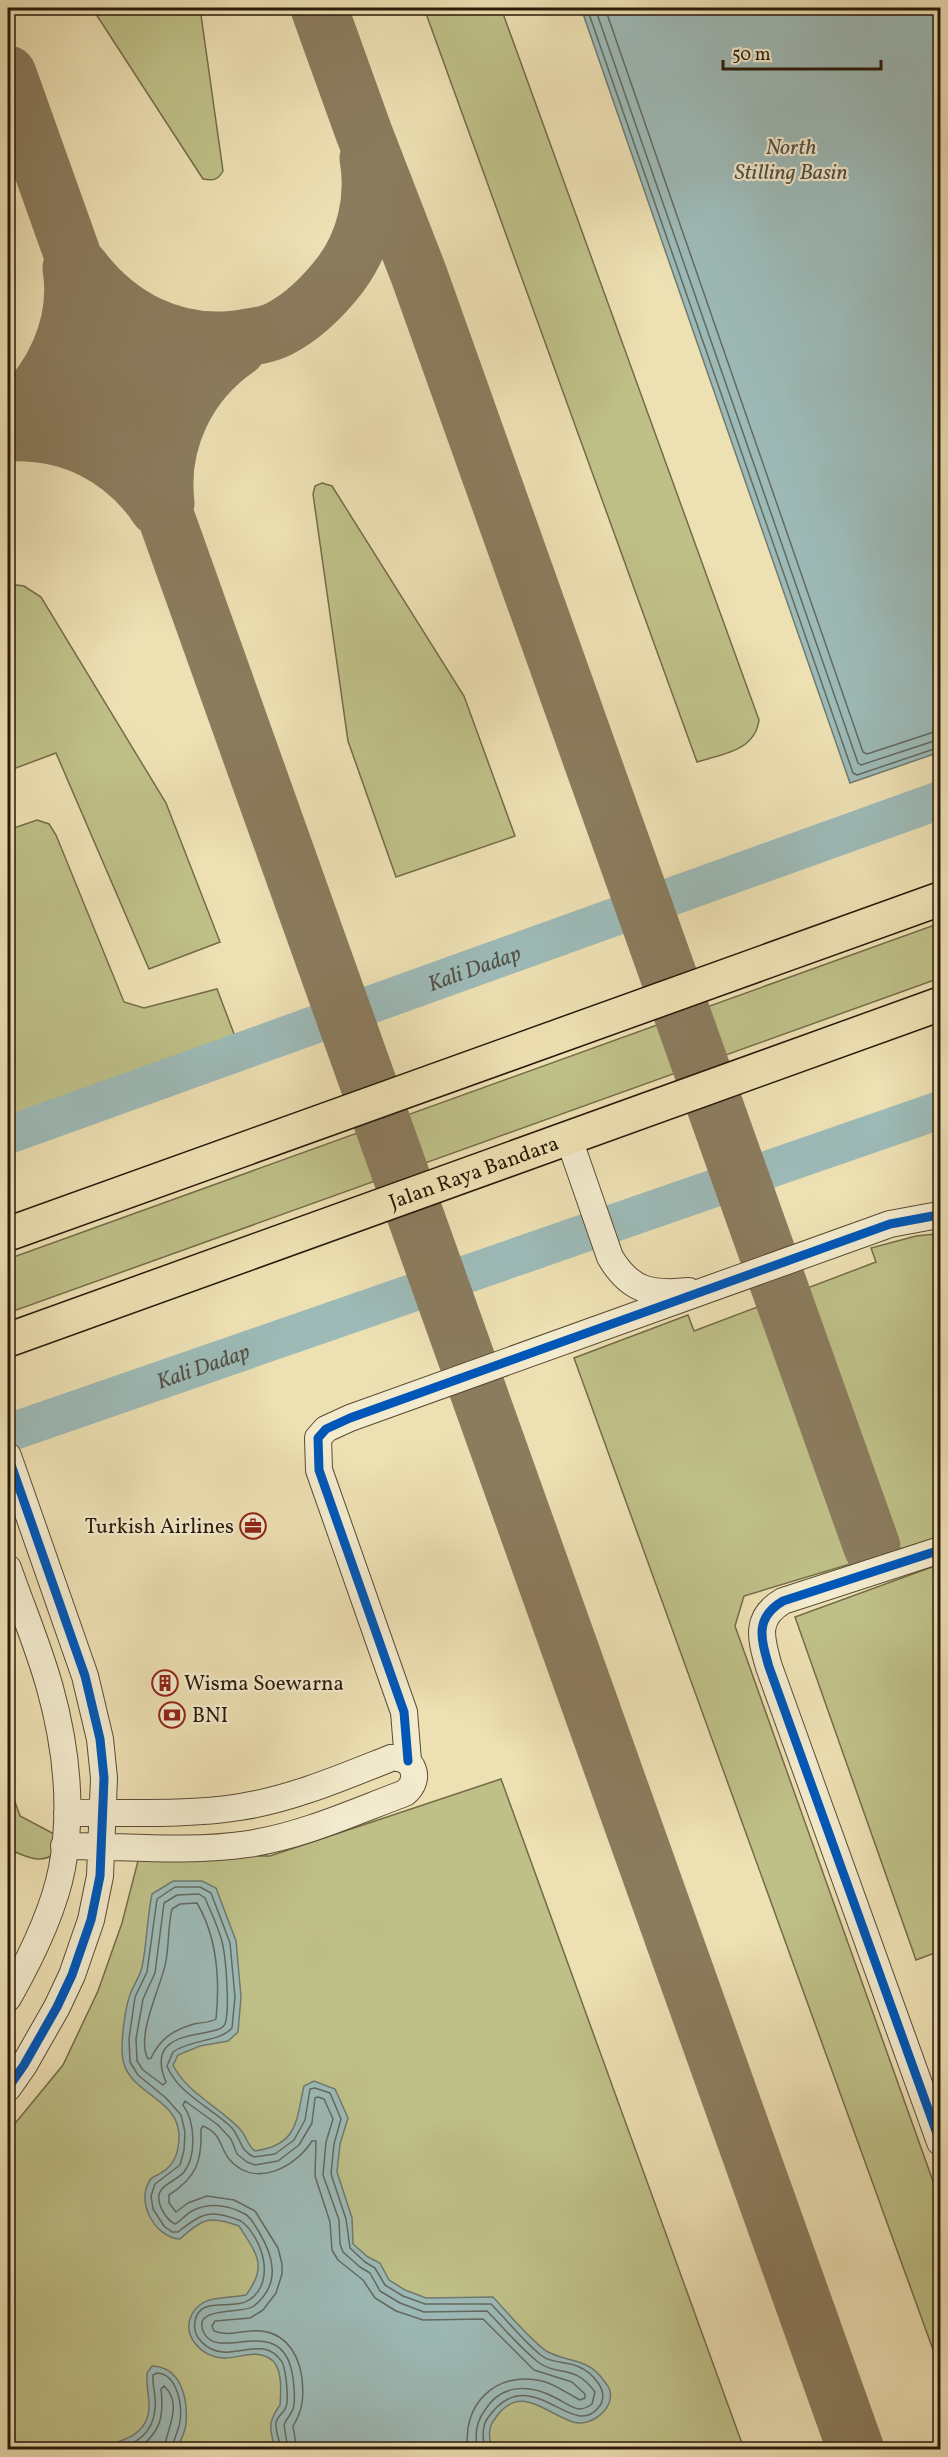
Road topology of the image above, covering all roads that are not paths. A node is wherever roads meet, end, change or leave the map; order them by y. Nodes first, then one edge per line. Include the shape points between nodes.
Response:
1 (940, 899) edge
2 (940, 1004) edge
3 (569, 1139) junction
4 (940, 1217) edge
5 (8, 1234) edge
6 (712, 1289) junction
7 (9, 1341) edge
8 (8, 1456) edge
9 (940, 1550) edge
10 (8, 1568) edge
11 (408, 1761) junction
12 (103, 1812) junction
13 (66, 1813) junction
14 (64, 1846) junction
15 (102, 1846) junction
16 (8, 1998) edge
17 (8, 2088) edge
18 (940, 2142) edge

1 - 5 main road
2 - 3 main road, Jalan Raya Bandara
3 - 6 street via 610,1257 621,1274 643,1288 674,1292
3 - 7 main road, Jalan Raya Bandara
4 - 6 street via 890,1224
6 - 11 street via 350,1418 326,1429 318,1438 319,1470 404,1712
8 - 12 street via 85,1676 100,1739
9 - 18 street via 783,1601 768,1612 762,1629 769,1667
10 - 13 street via 50,1688 67,1777
11 - 12 street via 391,1758 286,1797 240,1807 195,1812
11 - 15 street via 416,1777 405,1793 290,1834 248,1844 196,1849
12 - 13 street
12 - 15 street
13 - 14 street
14 - 15 street
14 - 16 street via 62,1869 43,1928
15 - 17 street via 91,1920 72,1976 43,2034

